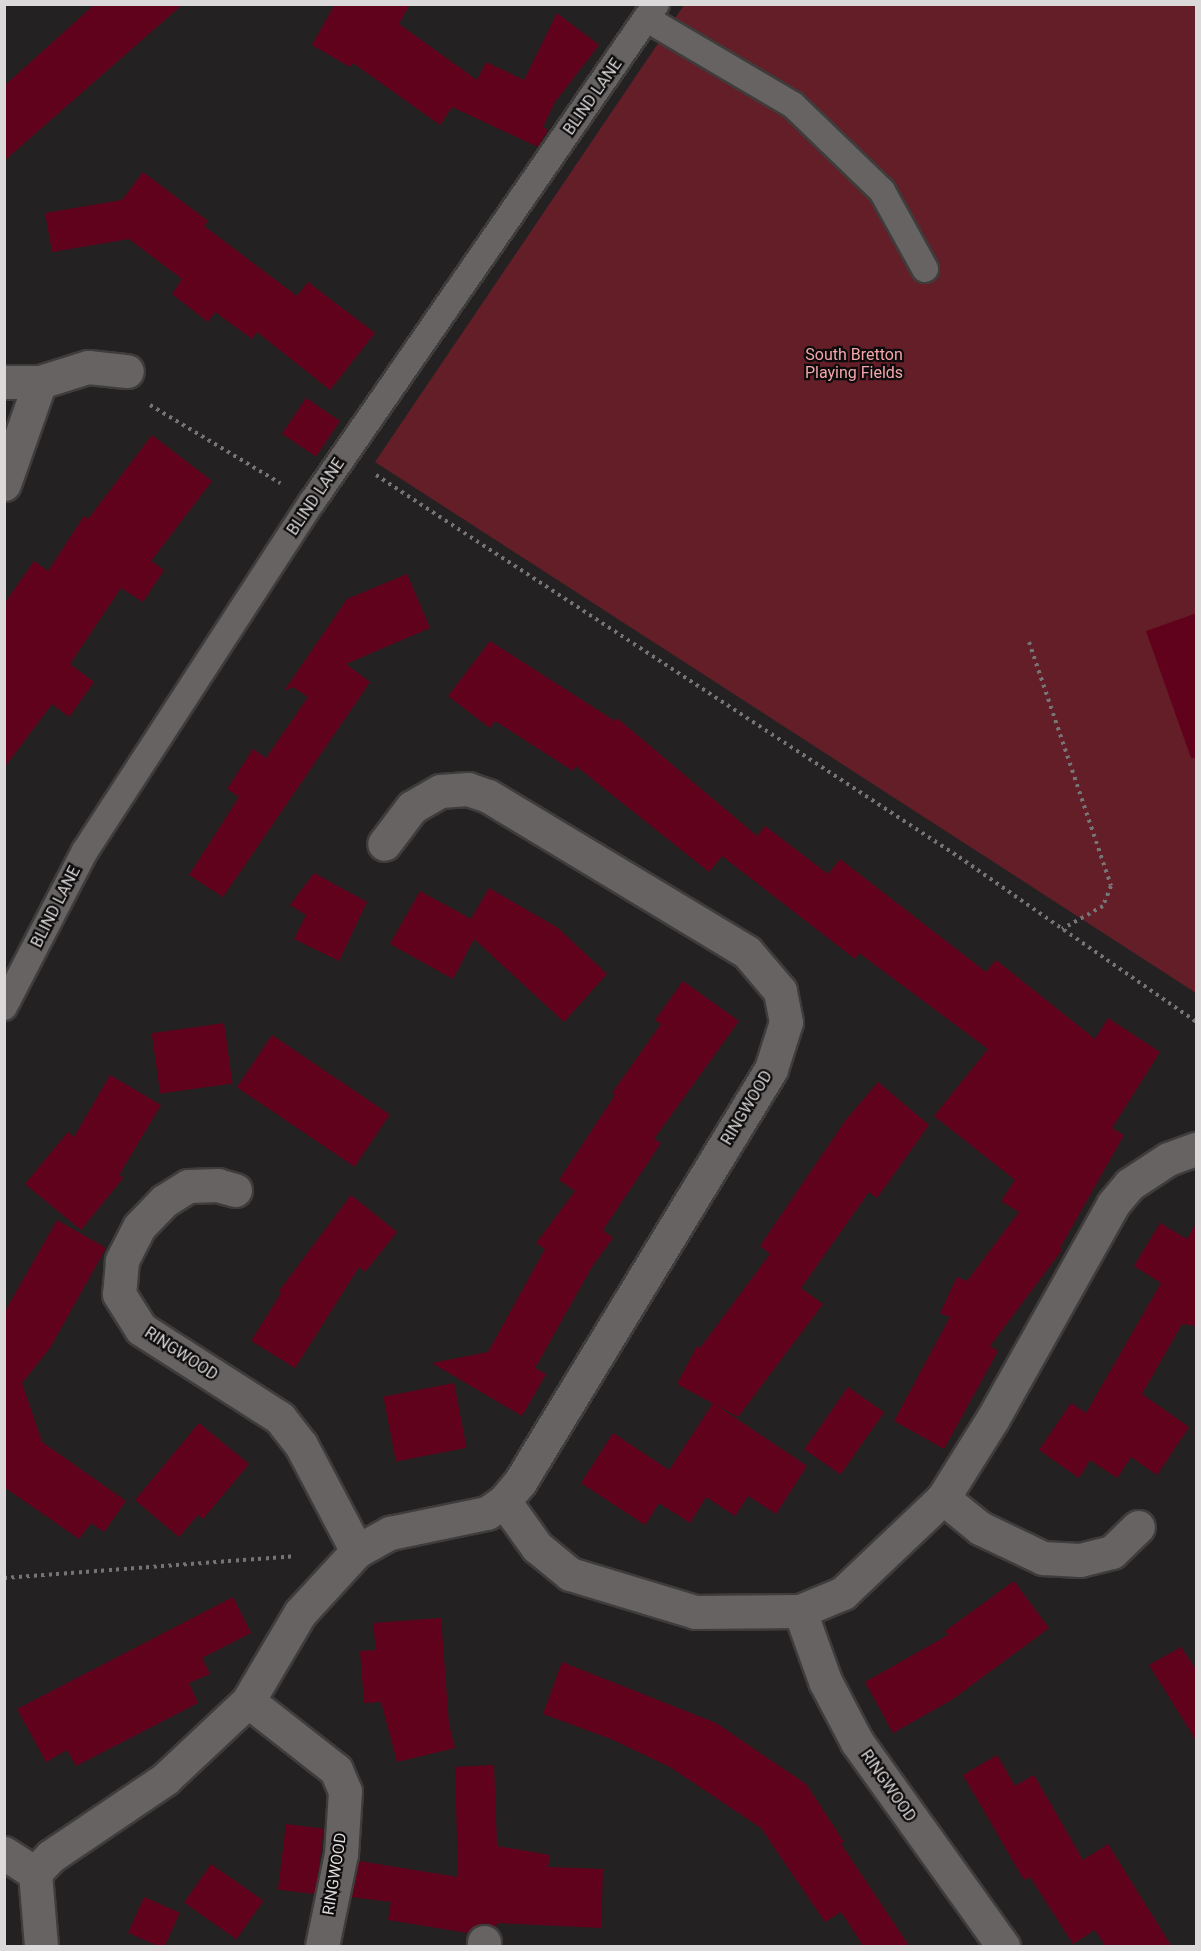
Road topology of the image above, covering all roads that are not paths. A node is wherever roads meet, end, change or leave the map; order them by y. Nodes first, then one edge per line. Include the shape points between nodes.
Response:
1 (652, 12) edge
2 (926, 269) dead end
3 (126, 371) dead end
4 (4, 382) edge
5 (40, 382) junction
6 (4, 484) edge
7 (384, 844) dead end
8 (4, 1007) edge
9 (1197, 1149) edge
10 (235, 1190) dead end
11 (943, 1498) junction
12 (504, 1501) junction
13 (1138, 1527) dead end
14 (357, 1551) junction
15 (800, 1611) junction
16 (248, 1701) junction
17 (4, 1852) edge
18 (35, 1873) junction
19 (41, 1947) edge
20 (322, 1947) edge
21 (1003, 1947) edge

1 - 2 lane via 793,105 882,191
1 - 8 lane, BLIND LANE via 312,502 85,851
3 - 5 street via 88,367
4 - 5 street
5 - 6 street
7 - 12 street, RINGWOOD via 412,807 440,791 468,789 488,796 747,952 780,991 786,1022 771,1070 520,1482
9 - 11 street via 1168,1160 1130,1184 1113,1204 992,1420
10 - 14 street, RINGWOOD via 218,1185 188,1186 164,1201 140,1227 122,1262 119,1294 141,1329 280,1418 301,1445
11 - 13 street via 980,1528 1043,1558 1080,1560 1112,1552
11 - 15 street via 843,1593
12 - 14 street, RINGWOOD via 488,1513 390,1533
12 - 15 street via 537,1547 570,1574 695,1612
14 - 16 street, RINGWOOD via 300,1613
15 - 21 street, RINGWOOD via 825,1682 857,1742
16 - 18 street, RINGWOOD via 165,1779 51,1856
16 - 20 street, RINGWOOD via 336,1770 345,1791 341,1854
17 - 18 street
18 - 19 street

